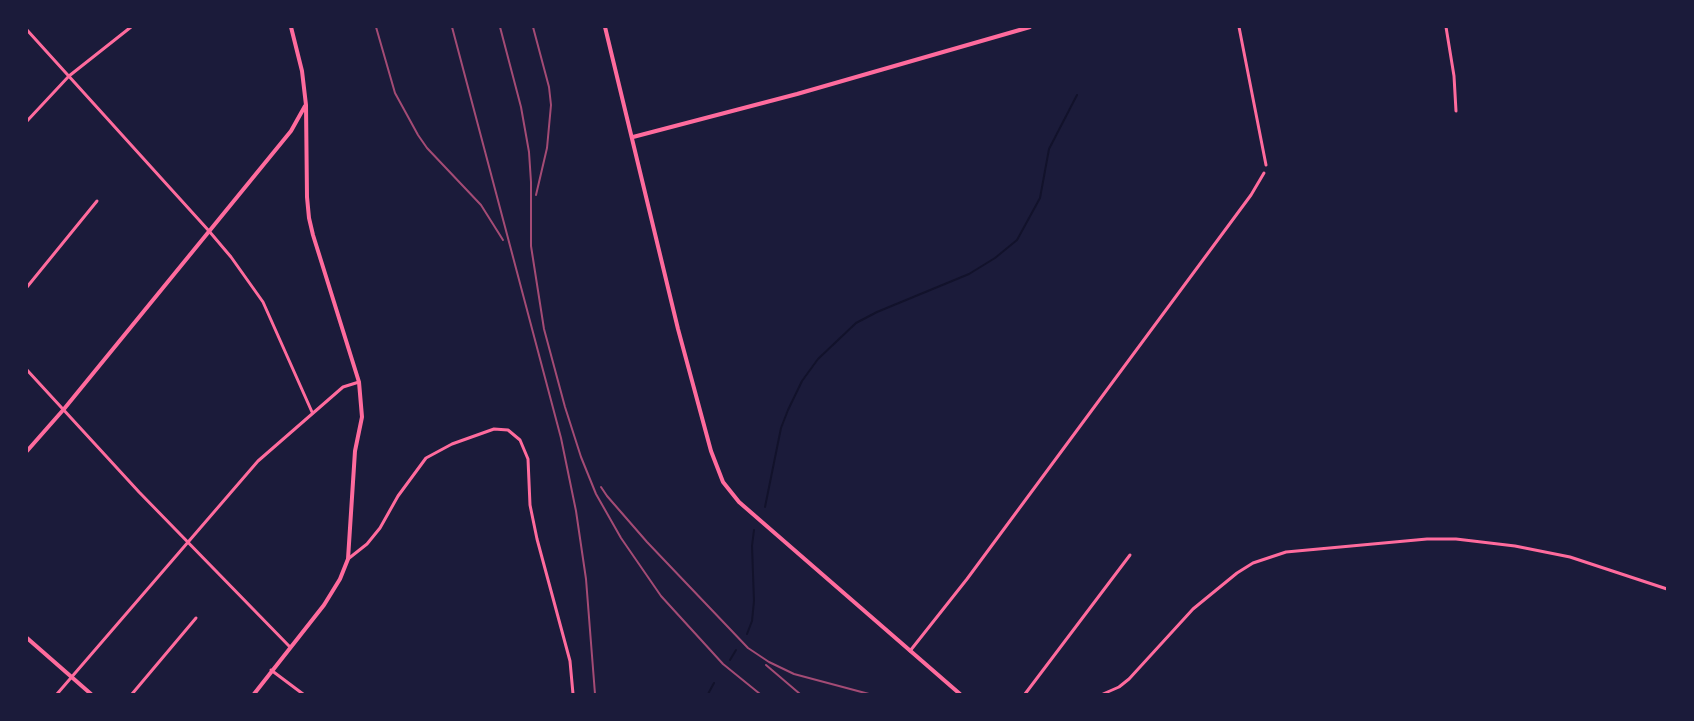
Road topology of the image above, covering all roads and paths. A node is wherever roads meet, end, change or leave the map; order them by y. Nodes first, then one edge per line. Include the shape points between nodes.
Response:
1 (130, 27) edge
2 (291, 27) edge
3 (605, 27) edge
4 (1030, 27) edge
5 (1239, 27) edge
6 (1446, 27) edge
7 (27, 30) edge
8 (69, 76) junction
9 (306, 105) junction
10 (1456, 111) dead end
11 (27, 121) edge
12 (633, 137) junction
13 (1266, 165) dead end
14 (1264, 173) dead end
15 (97, 201) dead end
16 (209, 231) junction
17 (27, 286) edge
18 (27, 370) edge
19 (359, 382) junction
20 (64, 409) junction
21 (312, 412) junction
22 (27, 451) edge
23 (188, 541) junction
24 (1130, 555) dead end
25 (348, 559) junction
26 (1667, 589) edge
27 (196, 618) dead end
28 (27, 638) edge
29 (291, 648) junction
30 (910, 651) junction
31 (271, 670) junction
32 (71, 677) junction
33 (57, 694) edge
34 (91, 694) edge
35 (132, 694) edge
36 (254, 694) edge
37 (303, 694) edge
38 (573, 694) edge
39 (960, 694) edge
40 (1025, 694) edge
41 (1103, 694) edge

1 - 8 street
2 - 9 street
3 - 12 street
4 - 12 street
5 - 13 street
6 - 10 street
7 - 8 street
8 - 11 street
8 - 16 street
9 - 16 street via 291,131
9 - 19 street via 309,218
12 - 30 street via 678,328 723,483 739,502
14 - 30 street
15 - 17 street
16 - 20 street
16 - 21 street via 263,302
18 - 20 street
19 - 21 street via 342,387
19 - 25 street via 361,427 355,451
20 - 22 street
20 - 23 street
21 - 23 street via 258,461
23 - 29 street
23 - 32 street
24 - 40 street
25 - 29 street via 324,605
25 - 38 street via 380,528 426,458 494,429 508,430 520,440 528,459 530,505 570,662
26 - 41 street via 1570,557 1456,539 1286,552 1237,573 1193,609 1129,679
27 - 35 street
28 - 32 street
29 - 31 street
30 - 39 street
31 - 36 street
31 - 37 street
32 - 33 street
32 - 34 street

